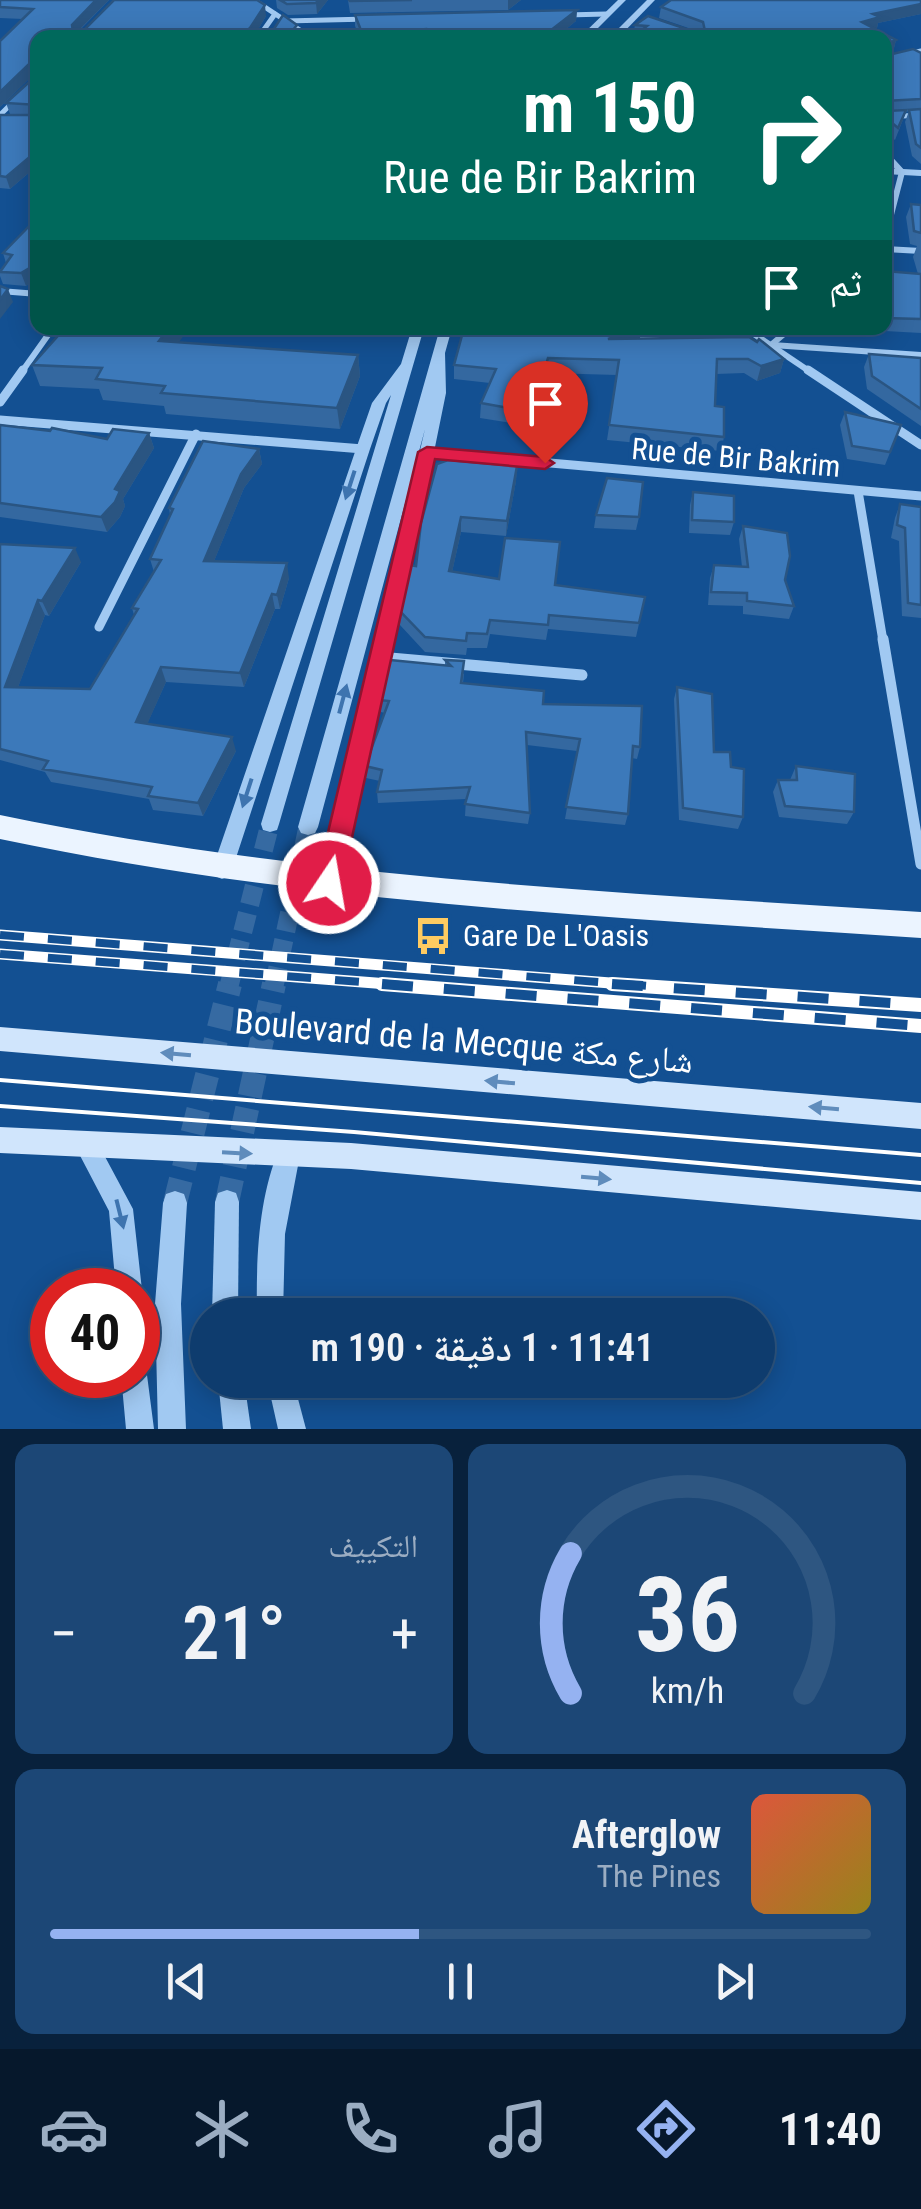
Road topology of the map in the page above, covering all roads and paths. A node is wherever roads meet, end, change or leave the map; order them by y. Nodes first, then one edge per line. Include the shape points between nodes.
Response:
1 (254, 0) edge
2 (622, 0) edge
3 (651, 0) edge
4 (275, 14) junction
5 (606, 14) junction
6 (550, 16) edge
7 (635, 16) junction
8 (380, 19) edge
9 (285, 21) junction
10 (651, 21) edge
11 (264, 30) edge
12 (299, 30) edge
13 (590, 30) edge
14 (620, 30) edge
15 (921, 52) edge
16 (892, 58) edge
17 (25, 91) edge
18 (921, 115) edge
19 (0, 116) edge
20 (892, 117) edge
21 (892, 161) edge
22 (892, 172) edge
23 (902, 172) junction
24 (921, 173) edge
25 (892, 211) edge
26 (892, 249) edge
27 (921, 251) edge
28 (0, 291) edge
29 (30, 293) edge
30 (48, 335) edge
31 (416, 335) edge
32 (444, 335) edge
33 (634, 335) edge
34 (756, 335) edge
35 (783, 335) edge
36 (692, 339) edge
37 (751, 344) edge
38 (771, 345) junction
39 (439, 350) junction
40 (921, 355) edge
41 (406, 366) junction
42 (0, 402) edge
43 (0, 420) edge
44 (196, 434) junction
45 (921, 445) edge
46 (362, 449) junction
47 (427, 452) junction
48 (858, 492) junction
49 (921, 496) edge
50 (99, 628) dead end
51 (378, 657) junction
52 (582, 675) dead end
53 (270, 824) tunnel mouth
54 (0, 827) edge
55 (308, 827) tunnel mouth
56 (921, 864) edge
57 (222, 870) junction
58 (329, 883) junction
59 (921, 925) edge
60 (0, 1040) edge
61 (921, 1116) edge
62 (0, 1140) edge
63 (87, 1146) junction
64 (288, 1155) junction
65 (227, 1202) tunnel mouth
66 (175, 1203) tunnel mouth
67 (921, 1206) edge
68 (127, 1268) edge
69 (225, 1298) edge
70 (269, 1298) edge
71 (137, 1398) edge
72 (233, 1398) edge
73 (284, 1398) edge
74 (140, 1429) edge
75 (172, 1429) edge
76 (237, 1429) edge
77 (292, 1429) edge

1 - 4 street
2 - 5 street
3 - 7 street
4 - 9 street
4 - 11 street
5 - 6 street
5 - 13 street
7 - 10 street
7 - 14 street
8 - 9 street
9 - 12 street
15 - 16 street
17 - 19 street
18 - 20 street
21 - 23 street
22 - 23 street
23 - 24 street
23 - 25 street
26 - 27 street
28 - 29 street
30 - 42 street
31 - 41 street
32 - 39 street
33 - 36 street
34 - 38 street
35 - 38 street
37 - 38 street
38 - 40 street
38 - 45 street
39 - 47 street via 440,393
55 -> 39 street
41 - 46 street via 379,404
41 - 53 street
43 - 44 street
44 - 46 street
44 - 50 street
46 -> 57 street
47 - 48 street, Rue de Bir Bakrim
47 - 51 street
48 - 49 street, Rue de Bir Bakrim
48 - 56 street
51 - 52 street
51 - 58 street
54 - 57 main road
57 - 58 main road
58 - 59 main road
61 -> 60 main road, Boulevard de la Mecque شارع مكة
62 - 63 main road
63 -> 64 main road
63 -> 68 street via 121,1209
64 -> 67 main road
64 - 70 street via 268,1258
65 - 69 street
66 - 75 street via 168,1304
71 - 74 street
72 - 76 street
73 - 77 street

